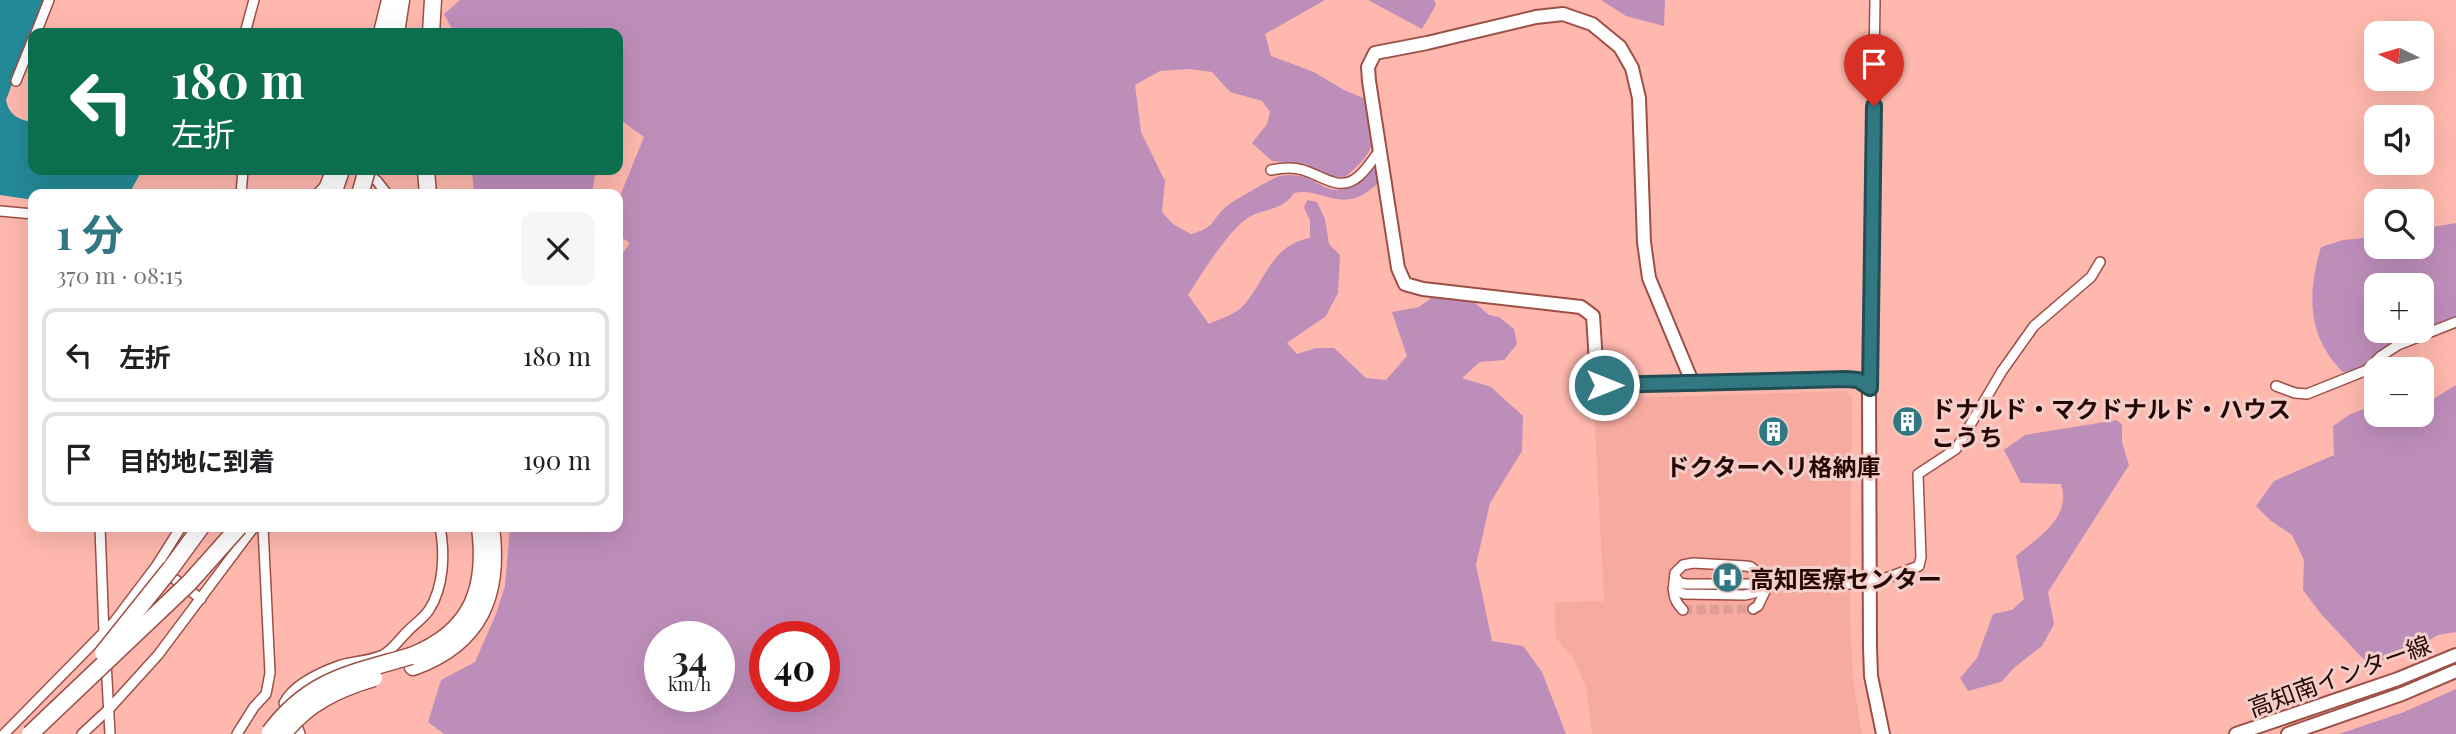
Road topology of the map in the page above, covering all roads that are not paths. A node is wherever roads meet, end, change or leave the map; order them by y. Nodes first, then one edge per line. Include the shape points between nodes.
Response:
1 (50, 0) edge
2 (254, 0) edge
3 (390, 0) edge
4 (401, 0) edge
5 (433, 0) edge
6 (1875, 0) edge
7 (38, 28) edge
8 (246, 28) edge
9 (383, 28) edge
10 (398, 28) edge
11 (431, 28) edge
12 (28, 51) edge
13 (16, 81) dead end
14 (1380, 150) junction
15 (1271, 170) dead end
16 (368, 175) edge
17 (383, 189) edge
18 (0, 211) edge
19 (28, 214) edge
20 (2101, 262) dead end
21 (2456, 322) edge
22 (1693, 384) junction
23 (2276, 386) dead end
24 (1870, 388) junction
25 (100, 532) edge
26 (179, 532) edge
27 (189, 532) edge
28 (196, 532) edge
29 (235, 532) edge
30 (250, 532) edge
31 (263, 532) edge
32 (440, 532) edge
33 (480, 532) edge
34 (491, 532) edge
35 (164, 567) junction
36 (1675, 577) junction
37 (1770, 582) junction
38 (1870, 584) junction
39 (1674, 589) junction
40 (201, 599) junction
41 (1753, 609) dead end
42 (1683, 610) dead end
43 (104, 633) junction
44 (2456, 655) edge
45 (412, 662) junction
46 (2456, 671) edge
47 (267, 694) junction
48 (284, 703) junction
49 (109, 709) junction
50 (274, 733) edge
51 (4, 734) edge
52 (22, 734) edge
53 (30, 734) edge
54 (82, 734) edge
55 (110, 734) edge
56 (237, 734) edge
57 (300, 734) edge
58 (1883, 734) edge
59 (2236, 734) edge
60 (2288, 734) edge

1 - 7 street
2 - 8 street
3 - 9 highway
4 - 10 highway
5 - 11 highway
6 - 24 street
12 - 13 street
14 - 15 street via 1352,182 1325,181 1303,170
14 - 22 street via 1398,268 1405,284 1581,306 1593,317 1600,382
14 - 22 street via 1368,67 1375,53 1536,17 1563,14 1592,24 1620,47 1637,82 1649,278
16 - 17 street
18 - 19 street
20 - 38 street via 2091,277 2034,326 1956,449 1918,474 1919,566
21 - 23 street via 2398,345 2367,370 2307,394
22 - 24 street via 1846,379
24 - 38 street
25 - 43 street
26 - 35 street
27 - 35 highway
28 - 35 highway
29 - 53 highway, bridge via 189,583
30 - 40 street
31 - 47 street via 271,673
32 - 48 street via 439,587 429,611 383,655 340,665 298,687
33 - 45 highway via 482,572 471,608 447,637
34 - 45 highway via 493,575 481,615 453,647
35 - 40 street
35 - 43 street
35 - 52 highway, bridge via 104,653
36 - 37 street via 1686,584
36 - 37 street via 1684,565 1726,565 1751,567
36 - 39 street
37 - 38 street
37 - 39 street via 1745,595 1684,594
37 - 41 street
38 - 58 street via 1871,676
39 - 42 street via 1675,602
40 - 49 street
43 - 49 street
43 - 51 street
44 - 59 street, 高知南インター線
45 - 50 highway, bridge via 328,695
46 - 60 street, 高知南インター線
47 - 48 street
47 - 56 street
48 - 57 street
49 - 54 street
49 - 55 street

